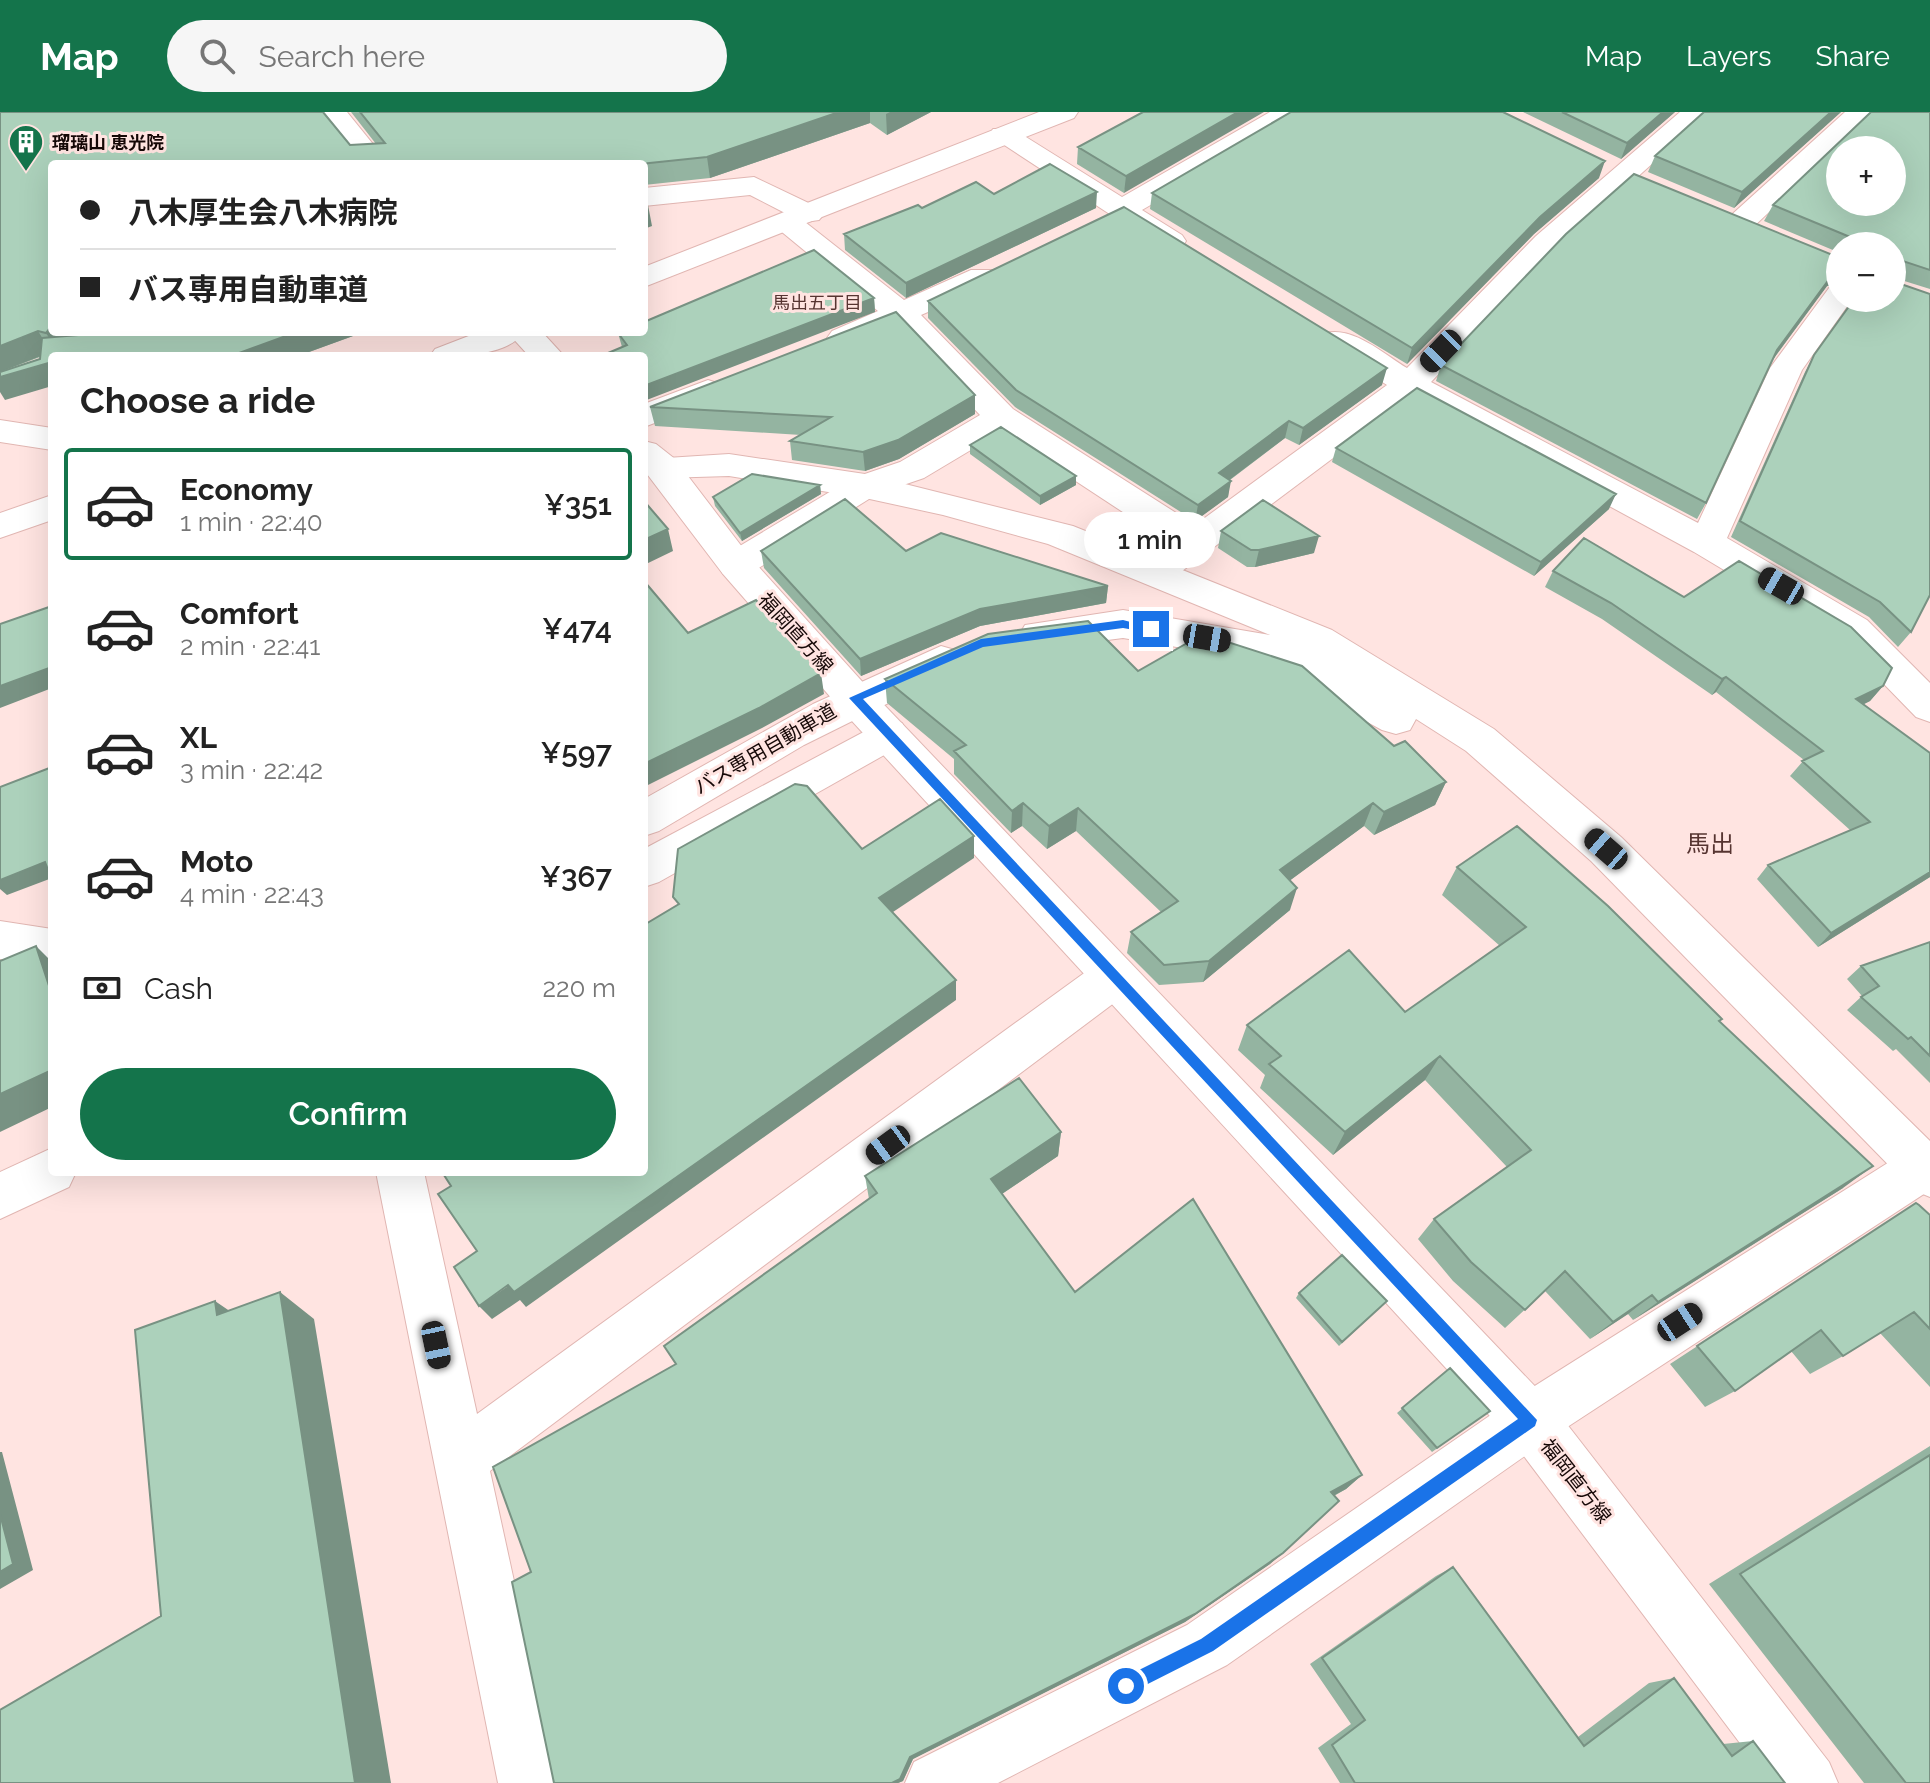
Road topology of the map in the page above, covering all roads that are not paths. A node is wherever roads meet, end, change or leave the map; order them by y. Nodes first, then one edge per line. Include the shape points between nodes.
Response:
1 (332, 112) edge
2 (1064, 112) edge
3 (1290, 112) edge
4 (1696, 112) edge
5 (1861, 112) edge
6 (1003, 135) junction
7 (372, 160) edge
8 (648, 197) edge
9 (1710, 212) edge
10 (1107, 217) junction
11 (798, 218) junction
12 (1200, 258) edge
13 (1012, 263) edge
14 (648, 276) edge
15 (1827, 312) edge
16 (903, 315) junction
17 (1305, 321) edge
18 (498, 336) edge
19 (527, 336) edge
20 (817, 348) edge
21 (456, 352) edge
22 (544, 352) edge
23 (730, 382) edge
24 (1410, 384) junction
25 (648, 414) edge
26 (1001, 417) junction
27 (0, 431) edge
28 (48, 438) edge
29 (654, 460) edge
30 (865, 486) junction
31 (48, 508) edge
32 (0, 526) edge
33 (1196, 543) junction
34 (1707, 543) junction
35 (736, 565) junction
36 (1157, 571) junction
37 (854, 698) junction
38 (1930, 707) edge
39 (888, 734) junction
40 (1480, 740) junction
41 (648, 817) edge
42 (648, 868) edge
43 (0, 940) edge
44 (48, 947) edge
45 (1114, 977) junction
46 (1928, 1168) edge
47 (48, 1173) edge
48 (401, 1176) edge
49 (0, 1196) edge
50 (1530, 1420) junction
51 (460, 1460) junction
52 (528, 1783) edge
53 (935, 1783) edge
54 (1808, 1783) edge

1 - 7 street
2 - 6 street
3 - 10 street
4 - 24 street via 1547,242
5 - 9 street via 1752,230
6 - 10 street
6 - 11 street
8 - 11 street via 754,186
10 - 12 street
11 - 14 street
11 - 16 street
13 - 16 street
15 - 34 street via 1786,368
16 - 20 street
16 - 26 street
17 - 24 street
18 - 21 street
19 - 22 street
23 - 25 street
24 - 33 street
24 - 34 street
26 - 30 street via 912,470
26 - 33 street
27 - 28 street
29 - 30 street via 729,465
29 - 35 street, 福岡直方線
30 - 35 street
30 - 36 street via 1060,535
31 - 32 street
33 - 36 street
34 - 38 street via 1854,630
35 - 37 street, 福岡直方線
36 - 40 street via 1319,640
37 - 39 street, 福岡直方線
37 - 40 street, バス専用自動車道 via 982,645 1123,624 1263,647 1398,720
37 - 41 street, バス専用自動車道
39 - 42 street
39 - 45 street, 福岡直方線
40 - 46 street via 1606,849
43 - 44 street
45 - 50 street, 福岡直方線
45 - 51 street
46 - 50 street
47 - 49 street
48 - 51 street
50 - 53 street via 1207,1645
50 - 54 street, 福岡直方線
51 - 52 street

